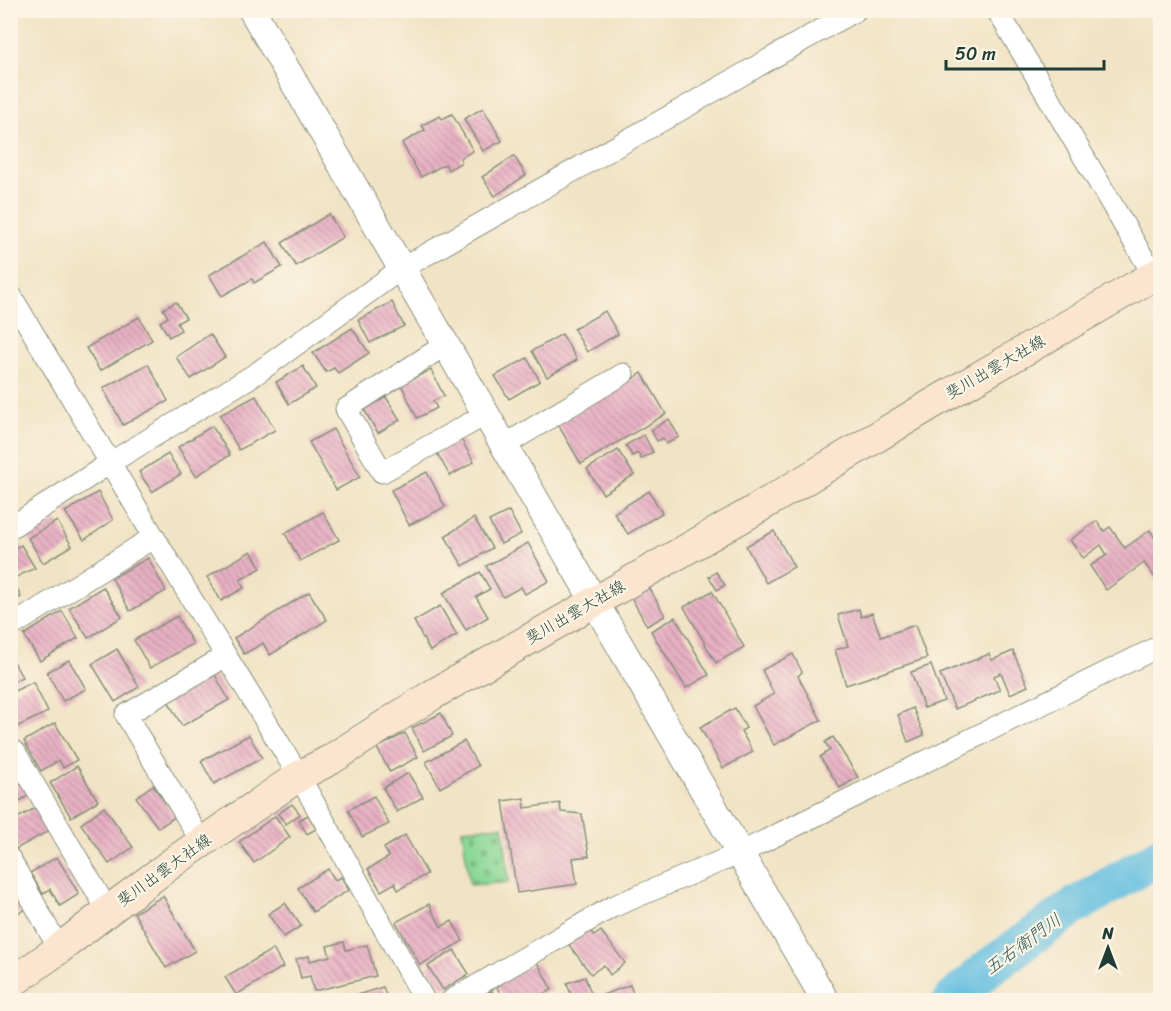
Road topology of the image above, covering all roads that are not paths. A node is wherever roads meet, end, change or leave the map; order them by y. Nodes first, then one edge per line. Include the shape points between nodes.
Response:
1 (252, 10) edge
2 (856, 10) edge
3 (997, 10) edge
4 (401, 269) junction
5 (1158, 278) edge
6 (10, 294) edge
7 (445, 345) junction
8 (623, 374) dead end
9 (485, 415) junction
10 (503, 446) junction
11 (110, 463) junction
12 (10, 528) edge
13 (154, 537) junction
14 (594, 602) junction
15 (10, 627) edge
16 (1161, 646) edge
17 (226, 656) junction
18 (10, 755) edge
19 (299, 776) junction
20 (202, 843) junction
21 (740, 853) junction
22 (10, 859) edge
23 (108, 911) junction
24 (59, 949) junction
25 (11, 982) edge
26 (424, 1000) edge
27 (452, 1000) edge
28 (825, 1000) edge

1 - 4 street
2 - 4 street
3 - 5 street
4 - 7 street
4 - 11 street via 257,373
5 - 14 main road, 斐川出雲大社線 via 932,404
6 - 11 street
7 - 9 street
7 - 9 street via 346,409 382,472
8 - 10 street
9 - 10 street
10 - 14 street
11 - 12 street
11 - 13 street
13 - 15 street
13 - 17 street
14 - 19 main road, 斐川出雲大社線
14 - 21 street
16 - 21 street
17 - 19 street
17 - 20 street via 126,715
18 - 23 street via 15,752
19 - 20 main road, 斐川出雲大社線
19 - 26 street
20 - 23 main road, 斐川出雲大社線
21 - 27 street via 612,907
21 - 28 street
22 - 24 street
23 - 24 main road, 斐川出雲大社線
24 - 25 main road, 斐川出雲大社線

